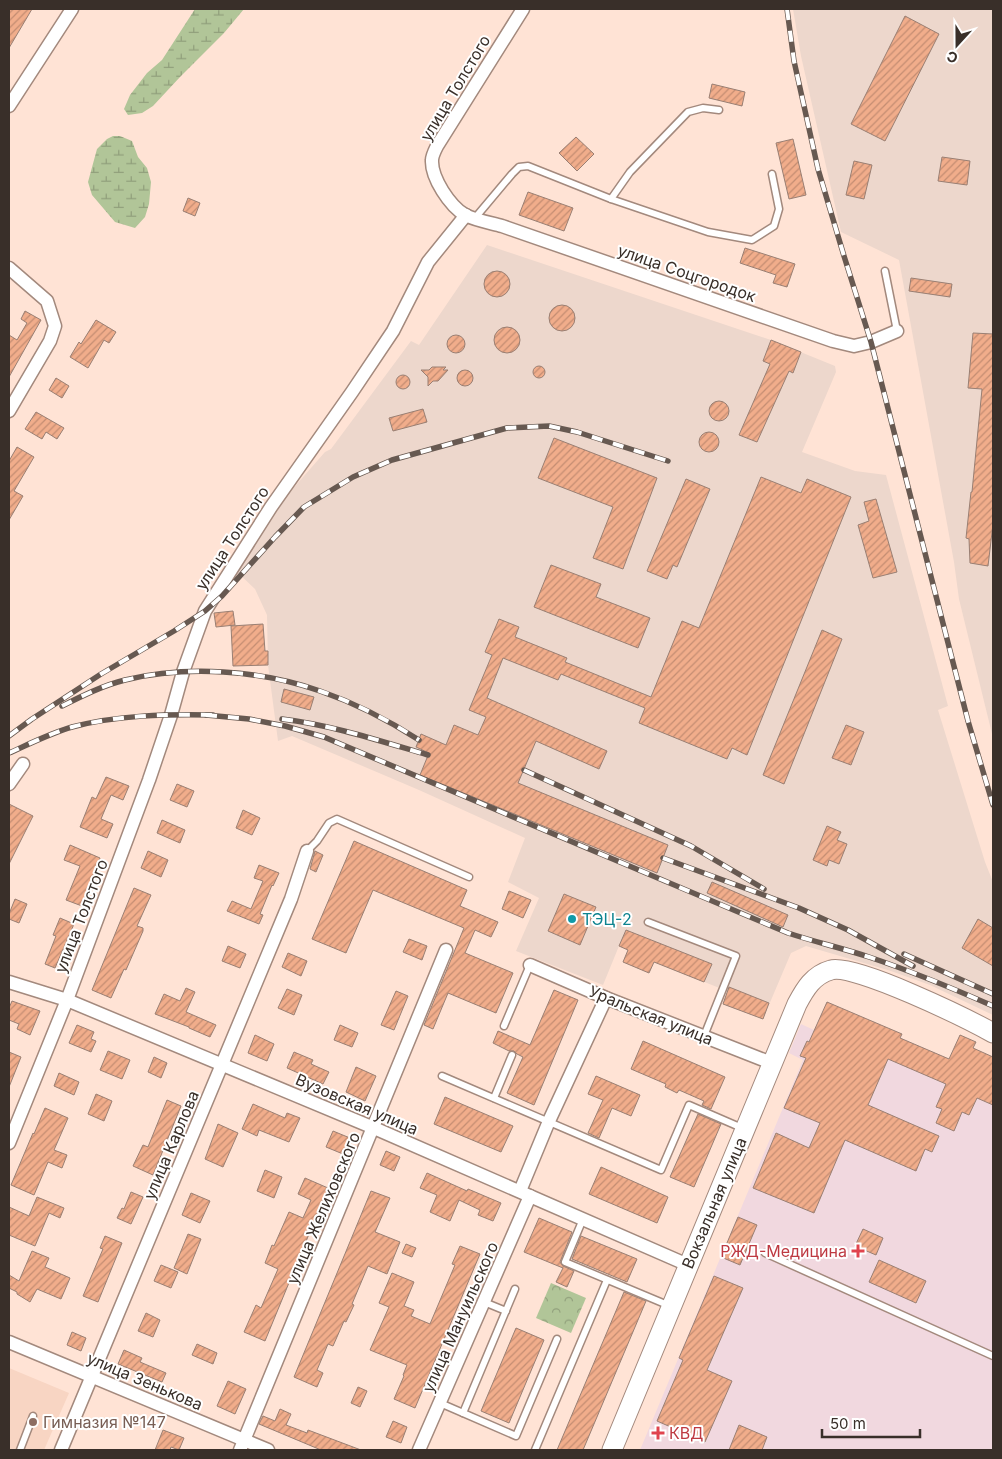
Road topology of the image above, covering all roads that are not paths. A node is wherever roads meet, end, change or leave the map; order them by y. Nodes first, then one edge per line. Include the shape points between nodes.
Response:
1 (72, 9) edge
2 (523, 9) edge
3 (9, 106) edge
4 (719, 110) dead end
5 (772, 174) dead end
6 (611, 198) junction
7 (470, 216) junction
8 (9, 268) edge
9 (885, 271) dead end
10 (897, 331) joint
11 (9, 411) edge
12 (22, 764) dead end
13 (9, 784) edge
14 (307, 851) joint
15 (469, 877) dead end
16 (648, 922) dead end
17 (446, 950) dead end
18 (530, 965) joint
19 (9, 982) edge
20 (606, 998) junction
21 (67, 1000) junction
22 (504, 1026) dead end
23 (993, 1033) edge
24 (704, 1036) junction
25 (512, 1055) dead end
26 (774, 1064) junction
27 (221, 1065) junction
28 (442, 1076) dead end
29 (494, 1098) junction
30 (549, 1121) junction
31 (374, 1128) junction
32 (746, 1129) junction
33 (9, 1143) edge
34 (525, 1194) junction
35 (583, 1219) junction
36 (765, 1253) dead end
37 (688, 1265) junction
38 (607, 1280) junction
39 (516, 1289) dead end
40 (484, 1302) junction
41 (671, 1306) junction
42 (506, 1311) junction
43 (557, 1339) dead end
44 (9, 1342) edge
45 (993, 1356) edge
46 (92, 1376) junction
47 (440, 1403) junction
48 (463, 1413) junction
49 (34, 1416) dead end
50 (242, 1445) edge
51 (20, 1450) edge
52 (61, 1450) edge
53 (268, 1450) edge
54 (420, 1450) edge
55 (535, 1450) edge
56 (612, 1450) edge

1 - 3 street
2 - 7 street, улица Толстого via 436,146 432,159 434,174 442,190 455,207
4 - 6 lane via 703,108 688,112 630,172
5 - 6 lane via 779,209 774,226 752,240 708,232
6 - 7 lane via 528,166 519,167
7 - 10 street, улица Соцгородок via 833,341 854,346
7 - 21 street, улица Толстого via 428,262 393,331 271,507 205,611 150,780
8 - 11 street via 47,301 55,326 50,341
9 - 10 lane
12 - 13 street
14 - 15 lane via 329,823 337,820
14 - 27 street, улица Карлова via 291,899
16 - 24 lane via 736,956
17 - 31 street, улица Желиховского
18 - 20 street, Уральская улица
18 - 22 lane
19 - 21 street, Вузовская улица
20 - 24 street, Уральская улица
20 - 30 street, улица Мануильского
21 - 27 street, Вузовская улица
21 - 33 street, улица Толстого
23 - 26 street, Вокзальная улица via 928,1001 864,975 832,969 807,986
24 - 26 street, Уральская улица
25 - 29 lane
26 - 32 street, Вокзальная улица
27 - 31 street, Вузовская улица
27 - 46 street, улица Карлова
28 - 29 lane
29 - 30 lane
30 - 32 lane via 660,1170 689,1105
30 - 34 street, улица Мануильского
31 - 34 street, Вузовская улица
31 - 50 street, улица Желиховского
32 - 37 street, Вокзальная улица
34 - 35 street, Вузовская улица
34 - 40 street, улица Мануильского
35 - 37 street, Вузовская улица
35 - 38 lane via 565,1262
36 - 45 lane
37 - 41 street, Вокзальная улица
38 - 41 lane
38 - 55 lane
39 - 42 lane
40 - 42 lane
40 - 47 street, улица Мануильского
41 - 56 street, Вокзальная улица
42 - 48 lane
43 - 48 lane via 516,1436
44 - 46 street, улица Зенькова
46 - 50 street, улица Зенькова
46 - 52 street, улица Карлова
47 - 48 lane
47 - 54 street, улица Мануильского
49 - 51 lane
50 - 53 street, улица Зенькова

